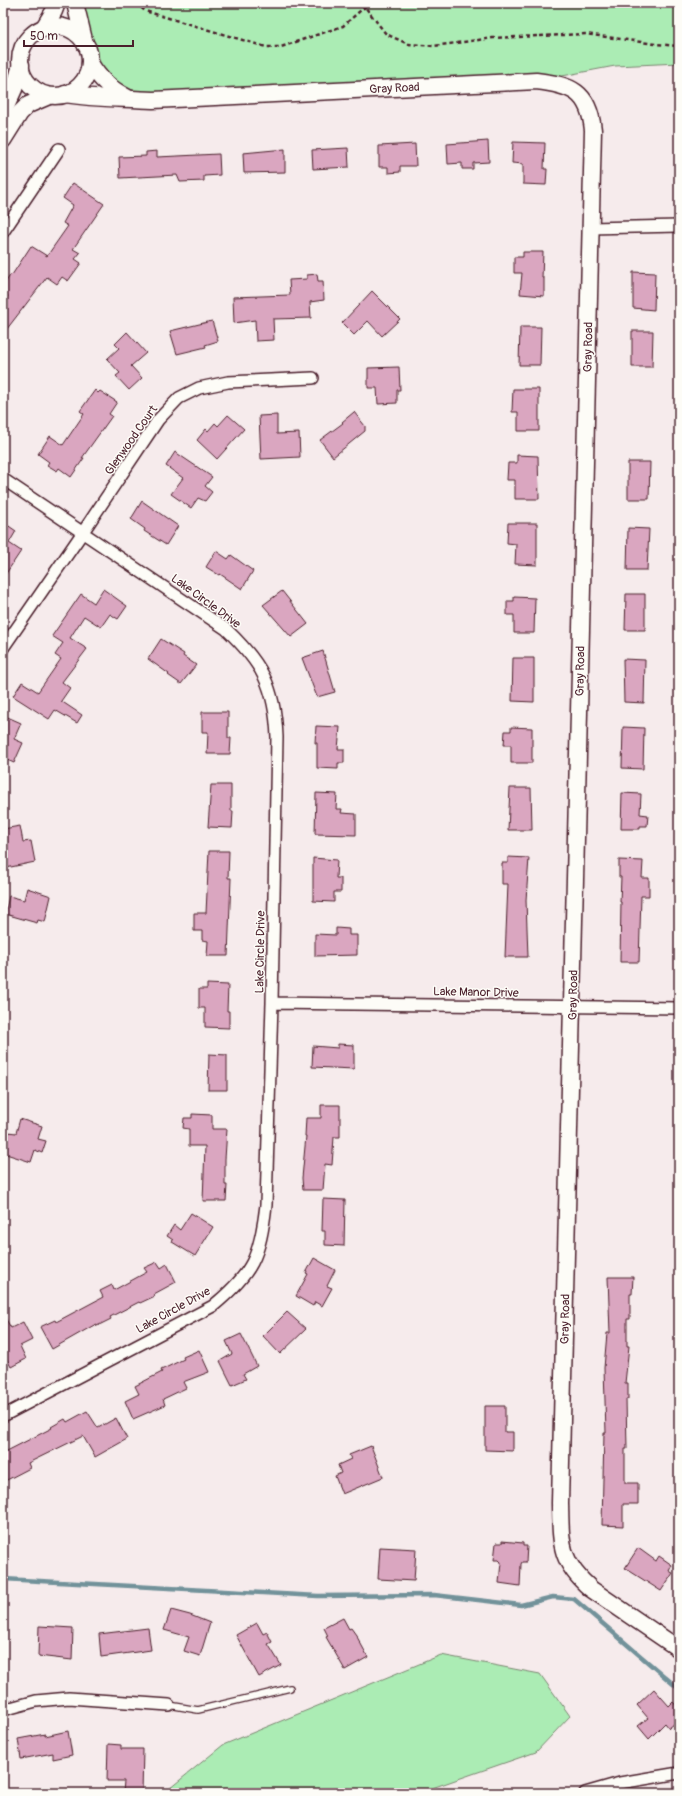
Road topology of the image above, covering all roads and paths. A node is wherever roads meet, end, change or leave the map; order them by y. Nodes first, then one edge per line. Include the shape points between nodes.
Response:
1 (57, 3) edge
2 (75, 3) edge
3 (136, 3) edge
4 (362, 3) edge
5 (369, 3) edge
6 (364, 7) junction
7 (43, 29) junction
8 (85, 44) junction
9 (679, 46) edge
10 (90, 63) junction
11 (21, 65) junction
12 (65, 94) junction
13 (49, 96) junction
14 (128, 98) junction
15 (3, 113) edge
16 (3, 140) edge
17 (59, 149) dead end
18 (679, 226) edge
19 (590, 228) junction
20 (3, 232) edge
21 (313, 378) dead end
22 (3, 479) edge
23 (83, 532) junction
24 (3, 648) edge
25 (272, 1003) junction
26 (573, 1006) junction
27 (679, 1008) edge
28 (3, 1416) edge
29 (679, 1649) edge
30 (290, 1688) dead end
31 (169, 1705) joint
32 (3, 1710) edge
33 (679, 1773) edge
34 (585, 1793) edge

1 - 7 street
2 - 8 street
3 - 6 path via 144,11 266,47 281,47 343,26
4 - 6 path
5 - 6 path
6 - 9 path via 386,34 408,44 434,46 493,38 586,34
7 - 8 street via 55,26 67,28 78,34
7 - 11 street via 25,44 21,54
8 - 10 street via 90,55
10 - 12 street via 86,78 80,87
10 - 14 street, Gray Road via 103,82
11 - 13 street via 30,85 38,92
11 - 15 street
12 - 13 street
12 - 14 street, Gray Road via 113,100
13 - 16 street via 28,105
14 - 19 street, Gray Road via 153,100 536,81 556,83 574,91 584,100 592,118
17 - 20 street
18 - 19 street
19 - 26 street, Gray Road
21 - 23 street, Glenwood Court via 228,382 200,388 179,398 158,420
22 - 23 street, Lake Circle Drive
23 - 24 street, Glenwood Court
23 - 25 street, Lake Circle Drive via 226,629 250,653 267,683 274,704 277,737
25 - 26 street, Lake Manor Drive
25 - 28 street, Lake Circle Drive via 266,1205 258,1250 246,1274 213,1306
26 - 27 street, Lake Manor Drive
26 - 29 street, Gray Road via 561,1538 566,1559 579,1579
30 - 31 lane via 198,1710
31 - 32 street via 69,1698 36,1701
33 - 34 street via 620,1783

